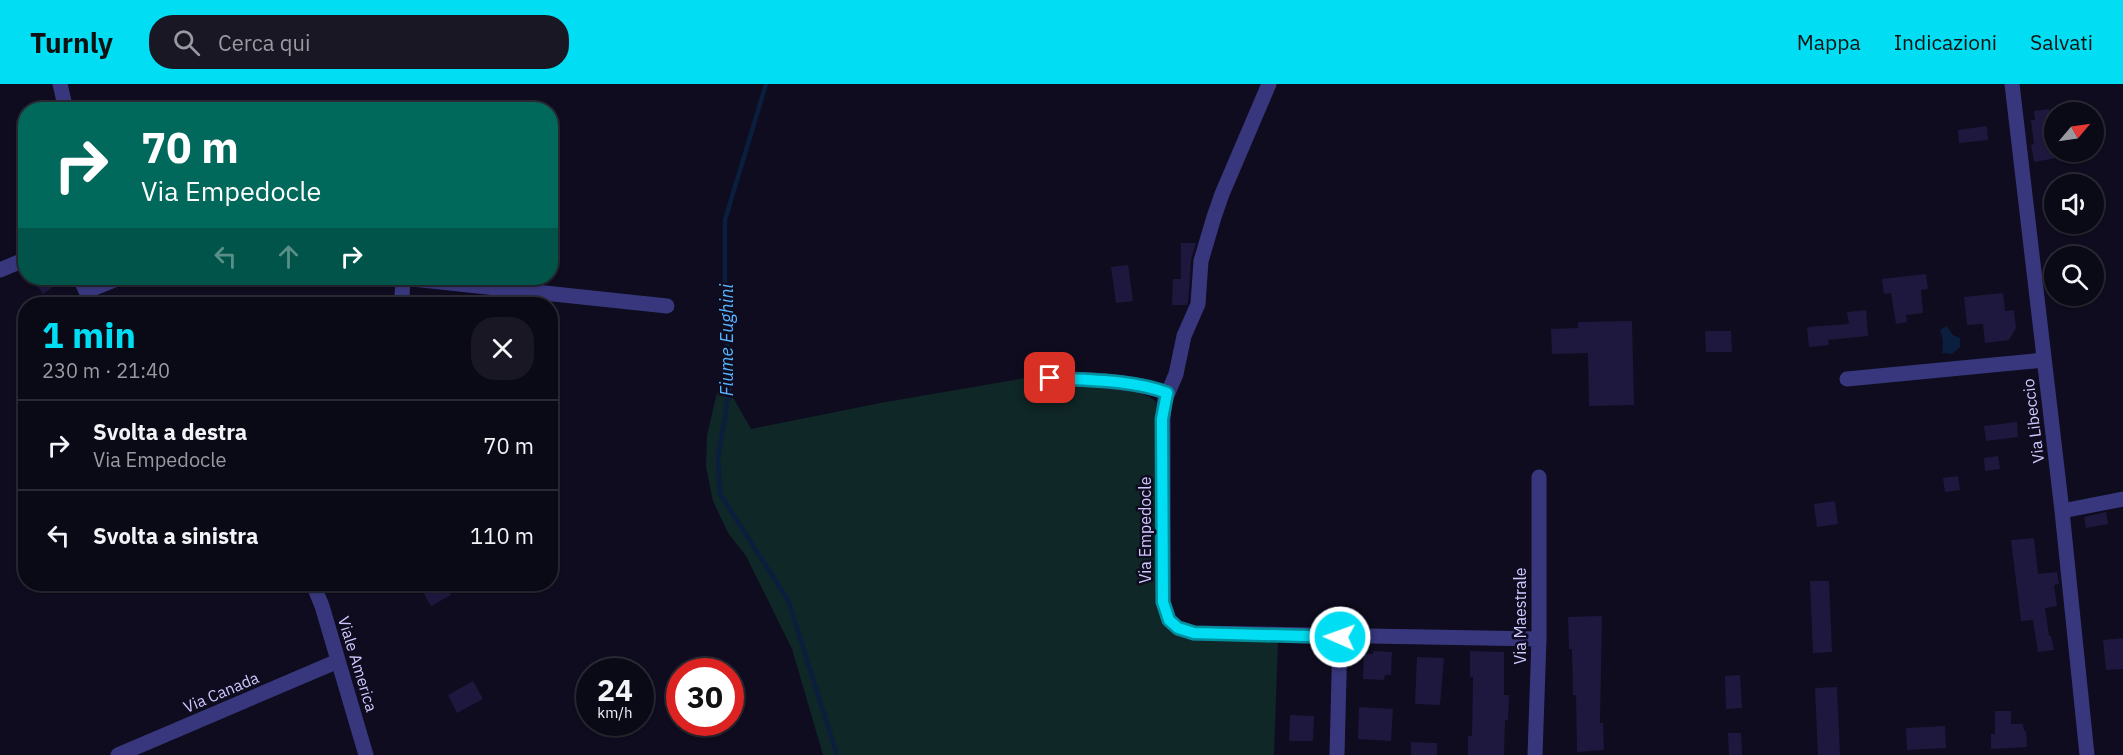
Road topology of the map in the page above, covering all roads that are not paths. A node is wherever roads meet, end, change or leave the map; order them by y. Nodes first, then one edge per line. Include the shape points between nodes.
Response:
1 (60, 84) edge
2 (1269, 84) edge
3 (2012, 84) edge
4 (64, 102) edge
5 (18, 262) edge
6 (0, 270) edge
7 (101, 285) edge
8 (403, 285) edge
9 (469, 285) edge
10 (86, 291) edge
11 (402, 296) dead end
12 (668, 306) dead end
13 (2044, 360) junction
14 (1033, 378) dead end
15 (1847, 379) dead end
16 (1167, 393) junction
17 (1539, 477) dead end
18 (2123, 499) edge
19 (2062, 511) junction
20 (315, 591) edge
21 (1340, 637) junction
22 (1539, 639) junction
23 (338, 662) junction
24 (120, 755) edge
25 (366, 755) edge
26 (1337, 755) edge
27 (1535, 755) edge
28 (2087, 755) edge

1 - 4 street
2 - 16 street, Via Empedocle via 1214,217 1201,261 1198,304
3 - 13 street, Via Libeccio
5 - 6 street
7 - 10 street
8 - 11 street
9 - 12 street
13 - 15 street
13 - 19 street, Via Libeccio
14 - 16 street via 1084,380
16 - 21 street, Via Empedocle via 1162,419 1162,582 1169,620 1194,633
17 - 22 street, Via Maestrale
18 - 19 street
19 - 28 street, Via Libeccio
20 - 23 street, Viale America
21 - 22 street, Via Empedocle
21 - 26 street
22 - 27 street, Via Maestrale
23 - 24 street, Via Canada
23 - 25 street, Viale America

